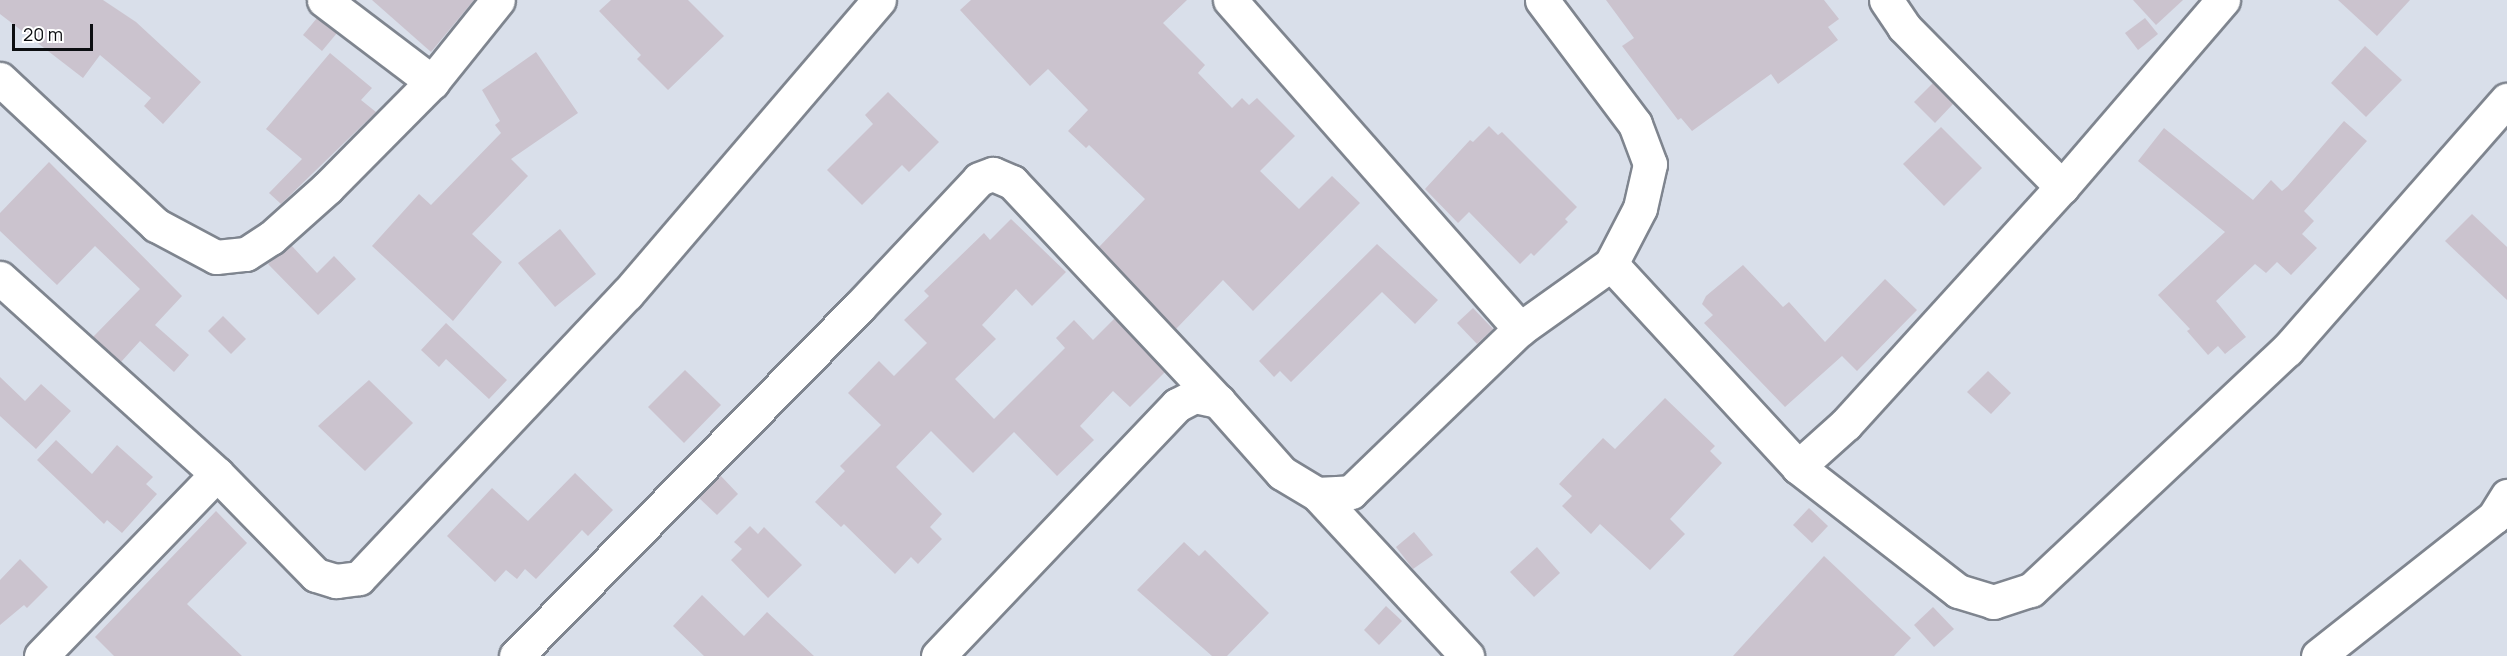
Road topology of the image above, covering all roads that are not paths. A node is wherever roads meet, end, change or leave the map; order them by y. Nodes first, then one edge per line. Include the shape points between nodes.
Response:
1 (324, 0) edge
2 (498, 0) edge
3 (879, 0) edge
4 (1230, 0) edge
5 (1542, 0) edge
6 (1886, 0) edge
7 (2223, 0) edge
8 (0, 79) edge
9 (432, 82) junction
10 (2507, 100) edge
11 (2062, 187) junction
12 (1611, 264) junction
13 (0, 278) edge
14 (1520, 330) junction
15 (1218, 401) junction
16 (1798, 467) junction
17 (217, 474) junction
18 (1317, 494) junction
19 (2507, 496) edge
20 (40, 656) edge
21 (516, 656) edge
22 (938, 656) edge
23 (1467, 656) edge
24 (2318, 656) edge

1 - 9 street
2 - 9 street
3 - 17 street via 627,294 359,578 336,581 316,575
4 - 14 street
5 - 12 street via 1635,124 1650,164 1640,208
6 - 11 street via 1904,27
7 - 11 street
8 - 9 street via 156,225 216,257 246,254 271,238 328,187
10 - 16 street via 2287,350 2031,590 1993,602 1958,591
11 - 16 street via 1846,424
12 - 14 street
12 - 16 street
13 - 17 street
14 - 18 street via 1351,492
15 - 18 street via 1282,473
15 - 21 street via 1012,183 993,174 979,179 859,307
15 - 22 street via 1195,396 1177,405
17 - 20 street
18 - 23 street
19 - 24 street via 2494,517

